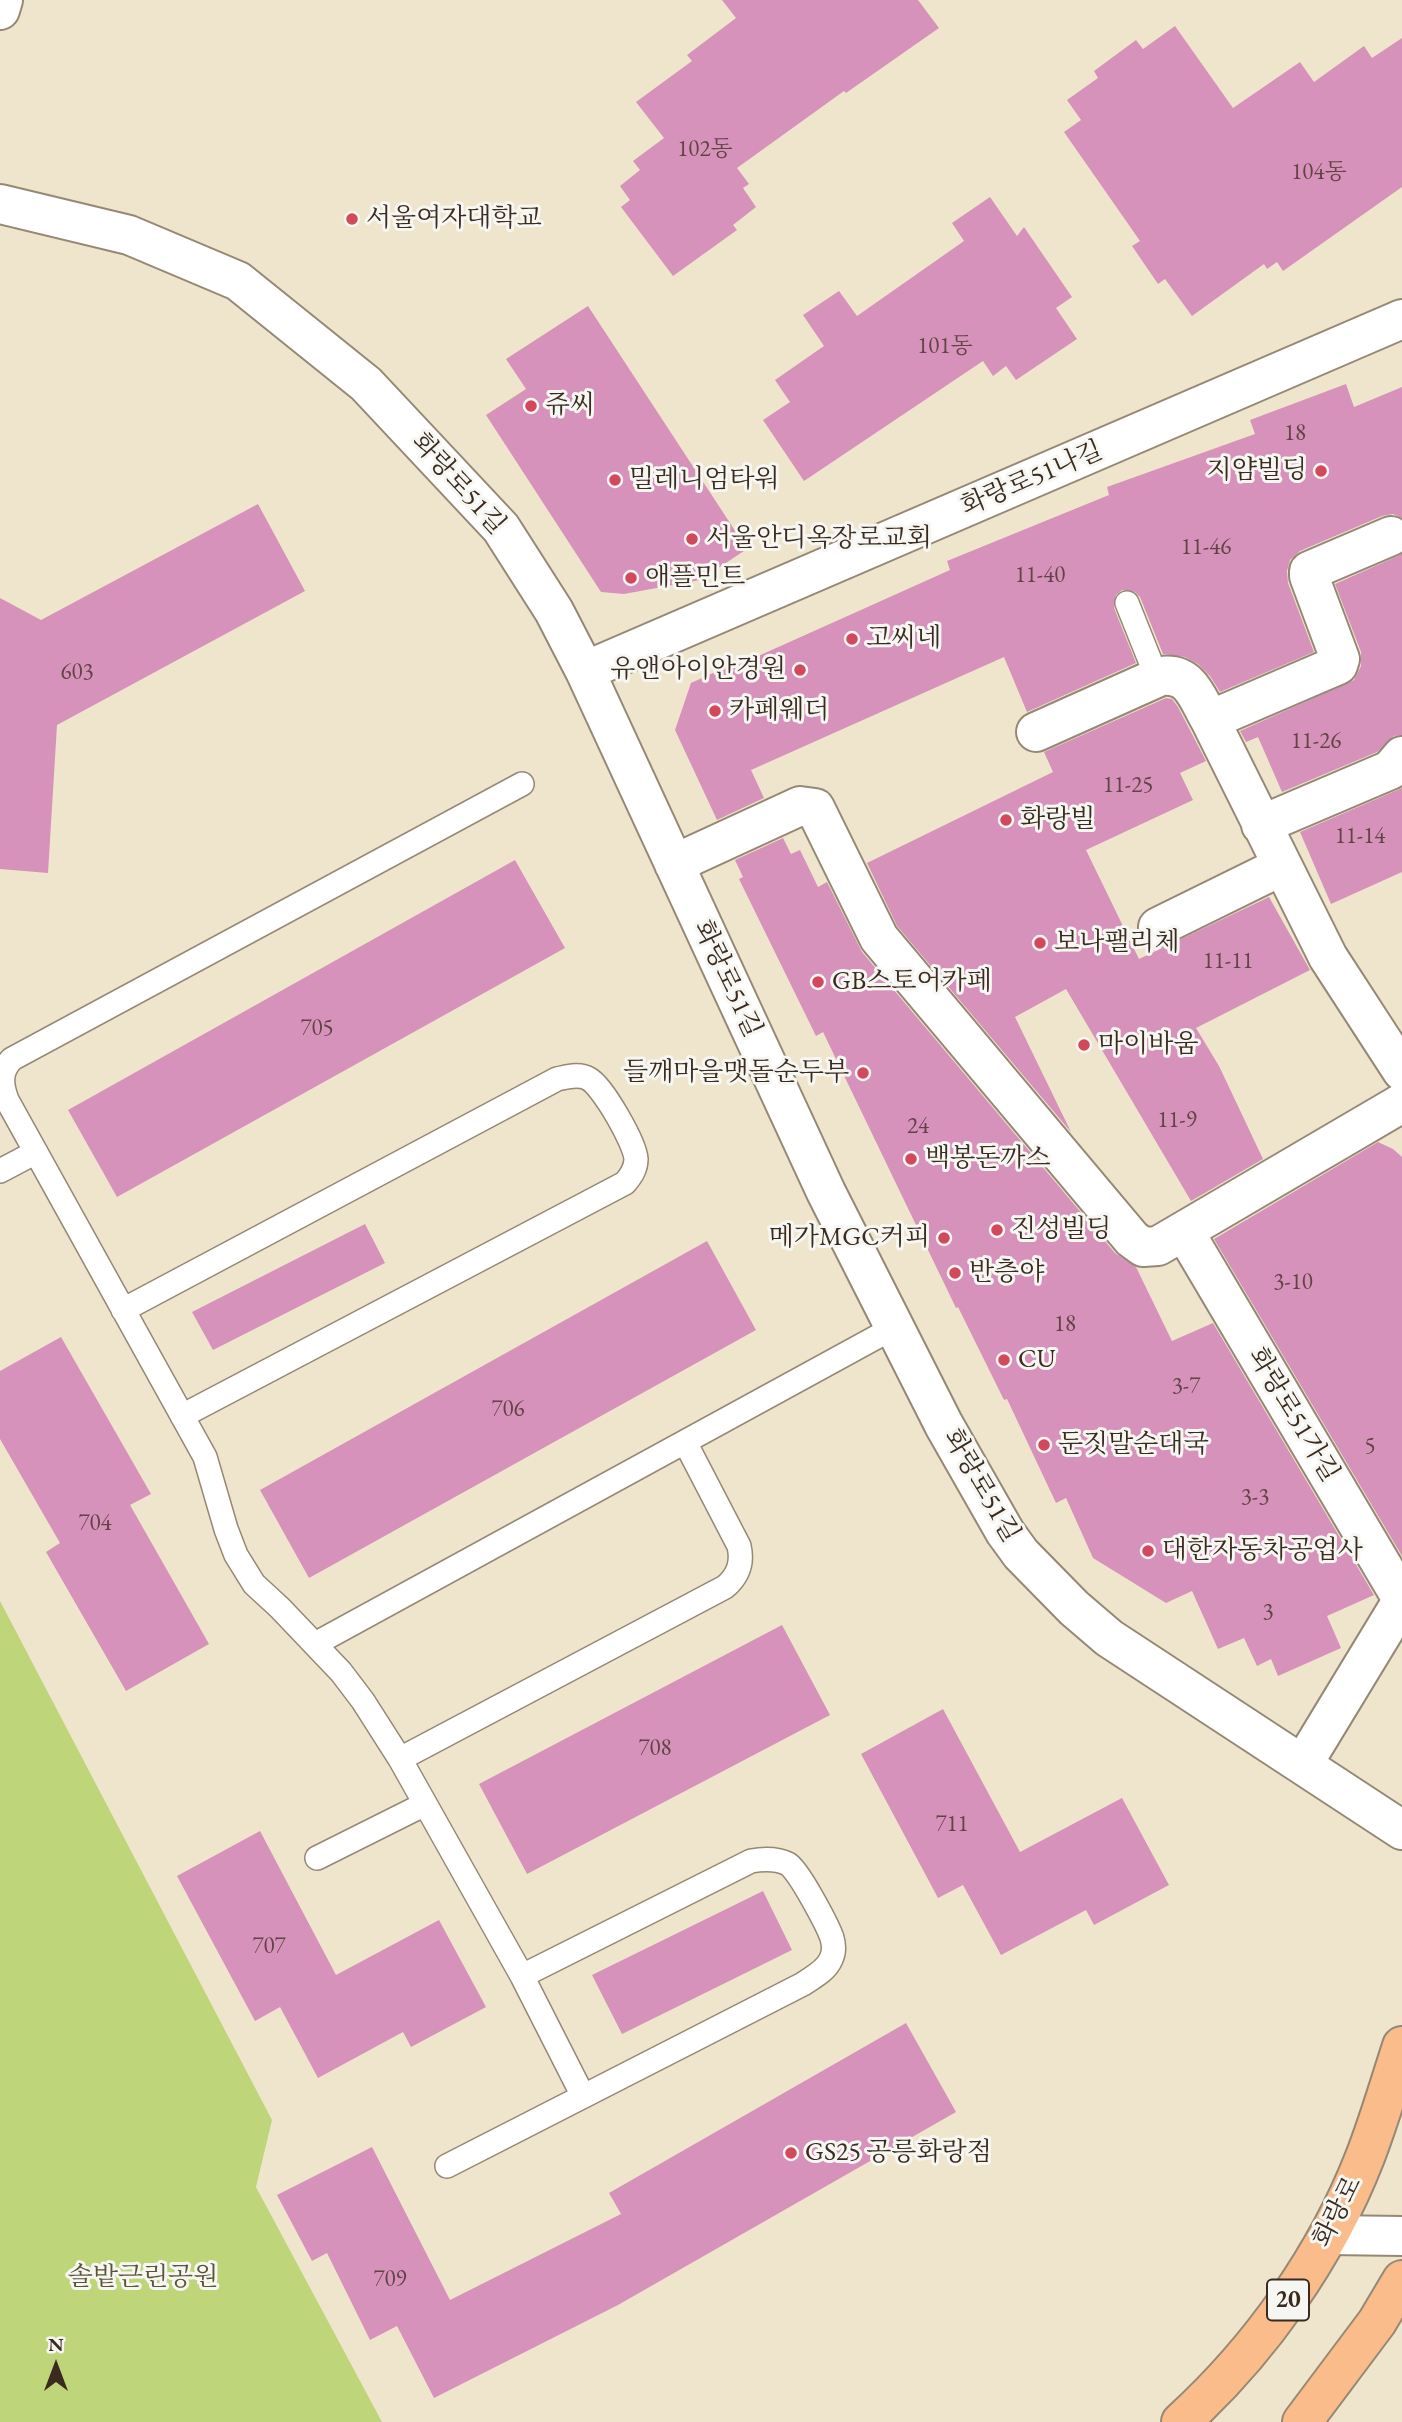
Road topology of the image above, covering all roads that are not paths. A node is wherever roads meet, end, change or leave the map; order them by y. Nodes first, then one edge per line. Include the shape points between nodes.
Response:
1 (3, 0) edge
2 (0, 10) edge
3 (0, 204) edge
4 (1402, 319) edge
5 (1391, 536) dead end
6 (1127, 603) dead end
7 (585, 671) junction
8 (1157, 678) junction
9 (1210, 720) junction
10 (1036, 732) dead end
11 (1402, 756) edge
12 (522, 783) dead end
13 (1261, 825) junction
14 (674, 864) junction
15 (1282, 866) junction
16 (1158, 927) dead end
17 (1402, 1071) edge
18 (1402, 1103) edge
19 (36, 1152) junction
20 (0, 1171) edge
21 (1184, 1231) junction
22 (123, 1310) junction
23 (895, 1327) junction
24 (182, 1416) junction
25 (685, 1442) junction
26 (1402, 1600) edge
27 (315, 1644) junction
28 (400, 1759) junction
29 (1303, 1764) junction
30 (425, 1804) junction
31 (1402, 1830) edge
32 (317, 1858) dead end
33 (522, 1976) junction
34 (1402, 2046) edge
35 (583, 2096) junction
36 (447, 2166) dead end
37 (1329, 2235) junction
38 (1402, 2236) edge
39 (1402, 2280) edge
40 (1181, 2422) edge
41 (1302, 2422) edge

1 - 2 street
3 - 7 street, 화랑로51길 via 129,235 238,281 366,384 501,528 554,611
4 - 7 street, 화랑로51나길
5 - 9 street via 1309,571 1340,659 1338,665
6 - 8 lane
7 - 14 street, 화랑로51길
8 - 9 street via 1174,674 1182,678
8 - 10 street
9 - 13 street
11 - 13 street via 1390,770
12 - 19 lane via 12,1059 3,1072 2,1084
13 - 15 street
14 - 21 street via 800,806 815,808 879,938 1132,1239 1150,1248
14 - 23 street, 화랑로51길 via 826,1192
15 - 16 street
15 - 17 street via 1328,957
18 - 21 street
19 - 20 lane
19 - 22 lane
21 - 26 street, 화랑로51가길
22 - 24 lane
22 - 24 lane via 557,1079 581,1076 591,1080 630,1139 636,1162 625,1183
23 - 25 lane
23 - 29 street, 화랑로51길 via 944,1425 1021,1554 1110,1638
24 - 27 lane via 205,1457 236,1555 254,1584
25 - 27 lane
25 - 28 lane via 739,1546 734,1579
26 - 29 street, 화랑로51가길
27 - 28 lane via 363,1701
28 - 30 lane
29 - 31 street, 화랑로51길
30 - 32 lane
30 - 33 lane
33 - 35 lane
33 - 35 lane via 751,1861 777,1860 790,1865 831,1936 831,1961 821,1973
34 - 37 main road, 화랑로 / 20 via 1365,2157
35 - 36 lane
37 - 38 street
37 - 40 main road, 화랑로 / 20 via 1284,2305 1213,2393
39 - 41 main road via 1377,2322

